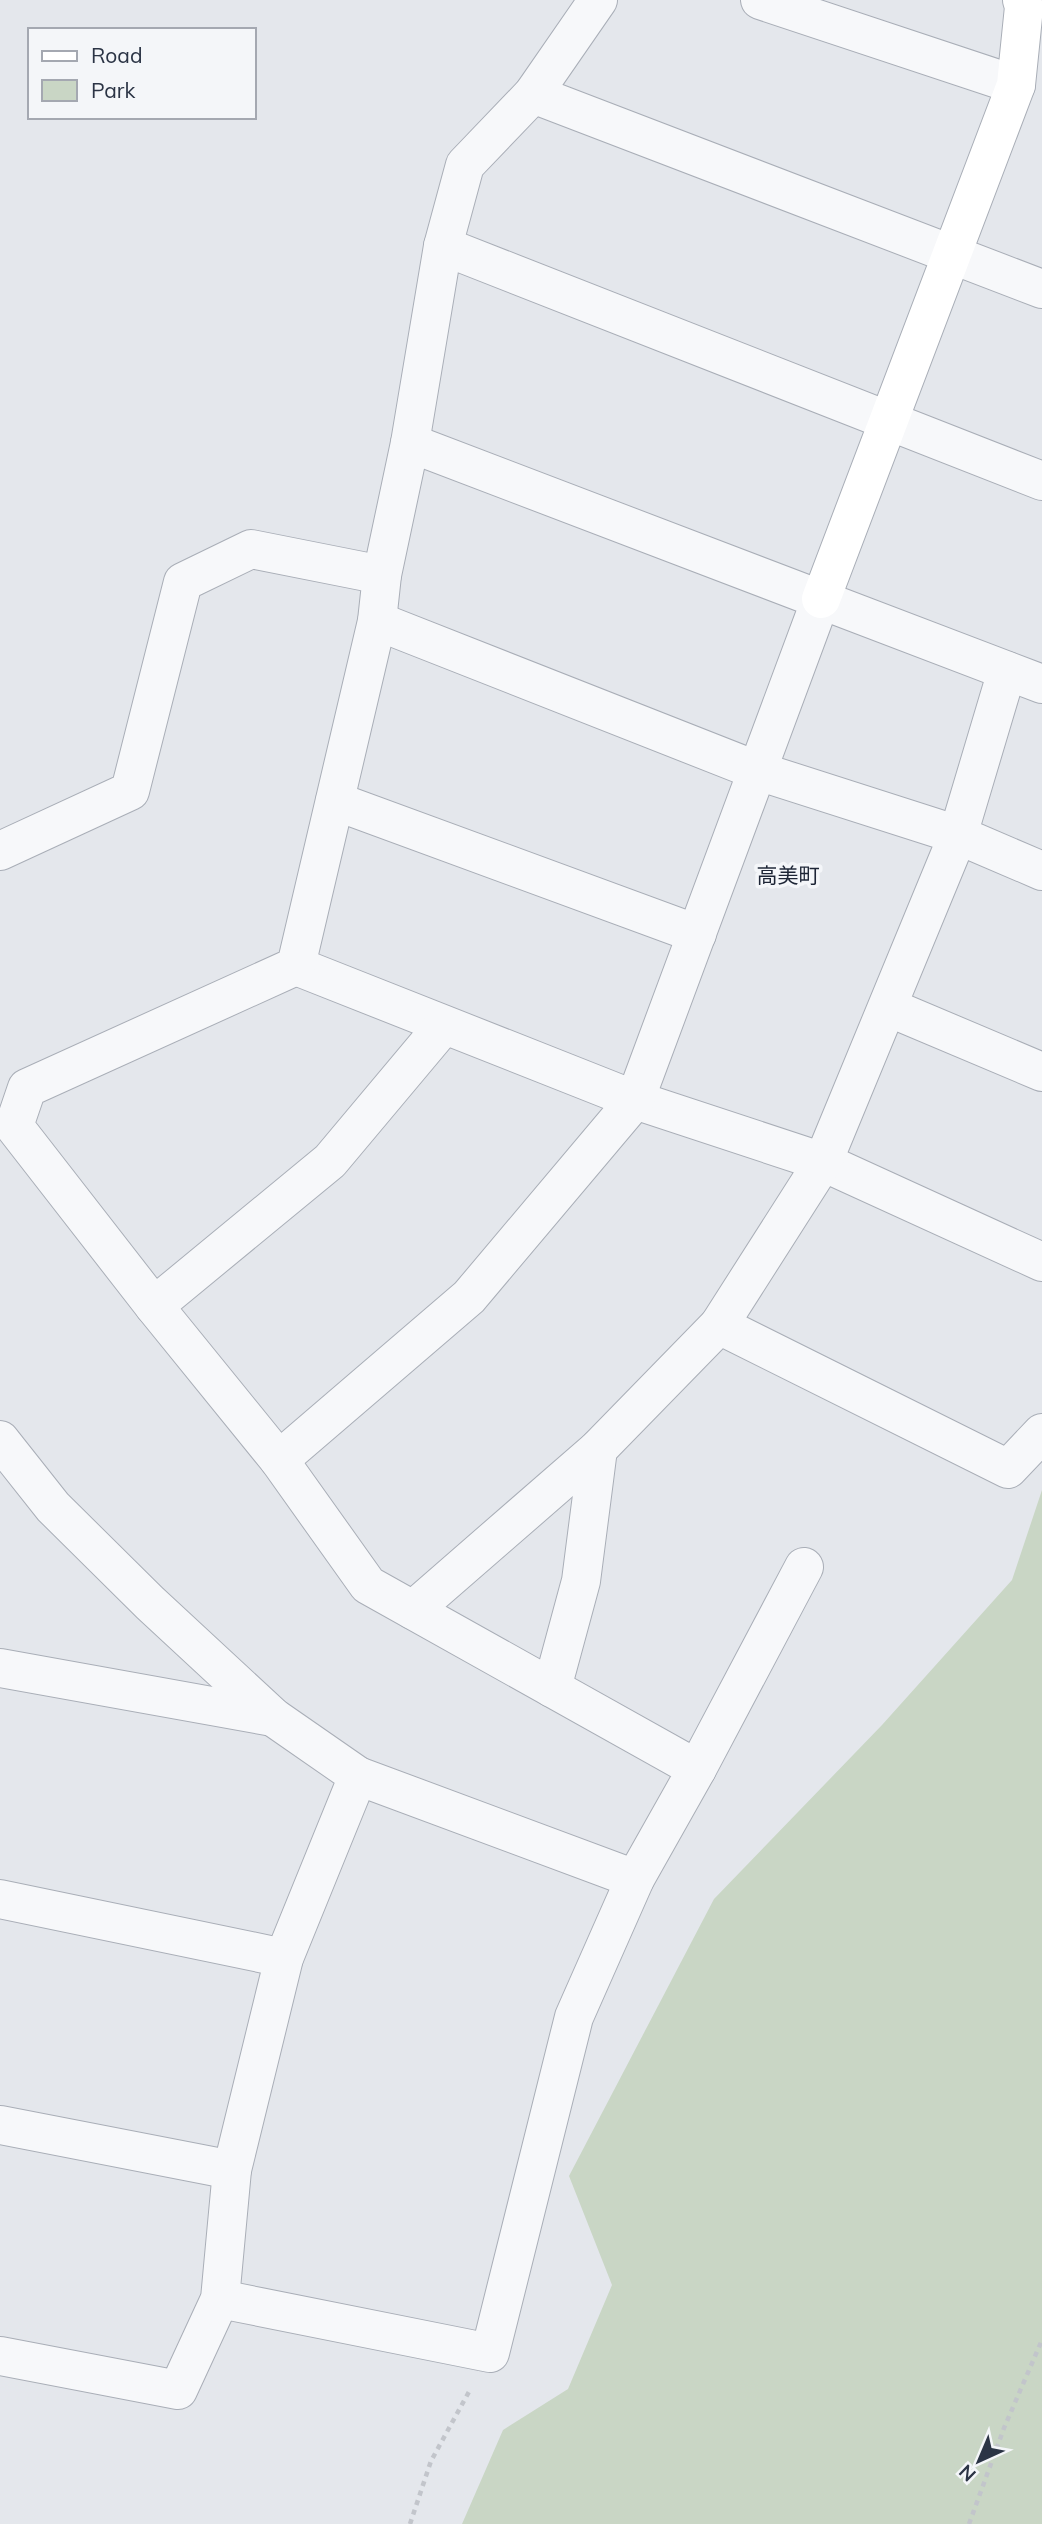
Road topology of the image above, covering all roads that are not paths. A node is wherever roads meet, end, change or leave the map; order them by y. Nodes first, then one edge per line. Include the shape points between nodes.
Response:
1 (598, 0) edge
2 (760, 0) edge
3 (1022, 0) edge
4 (1016, 85) junction
5 (533, 94) junction
6 (443, 246) junction
7 (953, 255) junction
8 (1042, 289) edge
9 (888, 422) junction
10 (410, 443) junction
11 (1042, 481) edge
12 (383, 575) junction
13 (821, 599) junction
14 (377, 621) junction
15 (1007, 671) junction
16 (1042, 684) edge
17 (758, 771) junction
18 (335, 801) junction
19 (958, 835) junction
20 (0, 852) edge
21 (1042, 872) edge
22 (697, 933) junction
23 (296, 966) junction
24 (888, 1007) junction
25 (444, 1025) junction
26 (1042, 1072) edge
27 (635, 1100) junction
28 (823, 1162) junction
29 (1042, 1262) edge
30 (154, 1306) junction
31 (719, 1325) junction
32 (1042, 1433) edge
33 (0, 1440) edge
34 (598, 1449) junction
35 (279, 1461) junction
36 (804, 1567) dead end
37 (413, 1610) junction
38 (0, 1668) edge
39 (552, 1688) junction
40 (273, 1717) junction
41 (697, 1769) junction
42 (358, 1776) junction
43 (635, 1879) junction
44 (0, 1899) edge
45 (284, 1958) junction
46 (0, 2125) edge
47 (232, 2171) junction
48 (220, 2299) junction
49 (0, 2356) edge

1 - 5 street
2 - 4 street
3 - 4 street
4 - 7 street
5 - 6 street via 465,165
5 - 7 street
6 - 9 street
6 - 10 street
7 - 8 street
7 - 9 street
9 - 11 street
9 - 13 street
10 - 12 street
10 - 13 street
12 - 14 street
12 - 20 street via 251,549 183,582 130,791
13 - 15 street
13 - 17 street
14 - 17 street
14 - 18 street
15 - 16 street
15 - 19 street
17 - 19 street
17 - 22 street
18 - 22 street
18 - 23 street
19 - 21 street
19 - 24 street
22 - 27 street
23 - 25 street
23 - 30 street via 27,1088 14,1126
24 - 26 street
24 - 28 street
25 - 27 street
25 - 30 street via 330,1161
27 - 28 street
27 - 35 street via 470,1297
28 - 29 street
28 - 31 street
30 - 35 street
31 - 32 street via 1008,1469
31 - 34 street
33 - 40 street via 53,1507
34 - 37 street
34 - 39 street via 581,1581
35 - 37 street via 368,1585
36 - 41 street
37 - 39 street
38 - 40 street
39 - 41 street
40 - 42 street
41 - 43 street
42 - 43 street
42 - 45 street
43 - 48 street via 574,2017 490,2353
44 - 45 street
45 - 47 street
46 - 47 street
47 - 48 street
48 - 49 street via 178,2390

